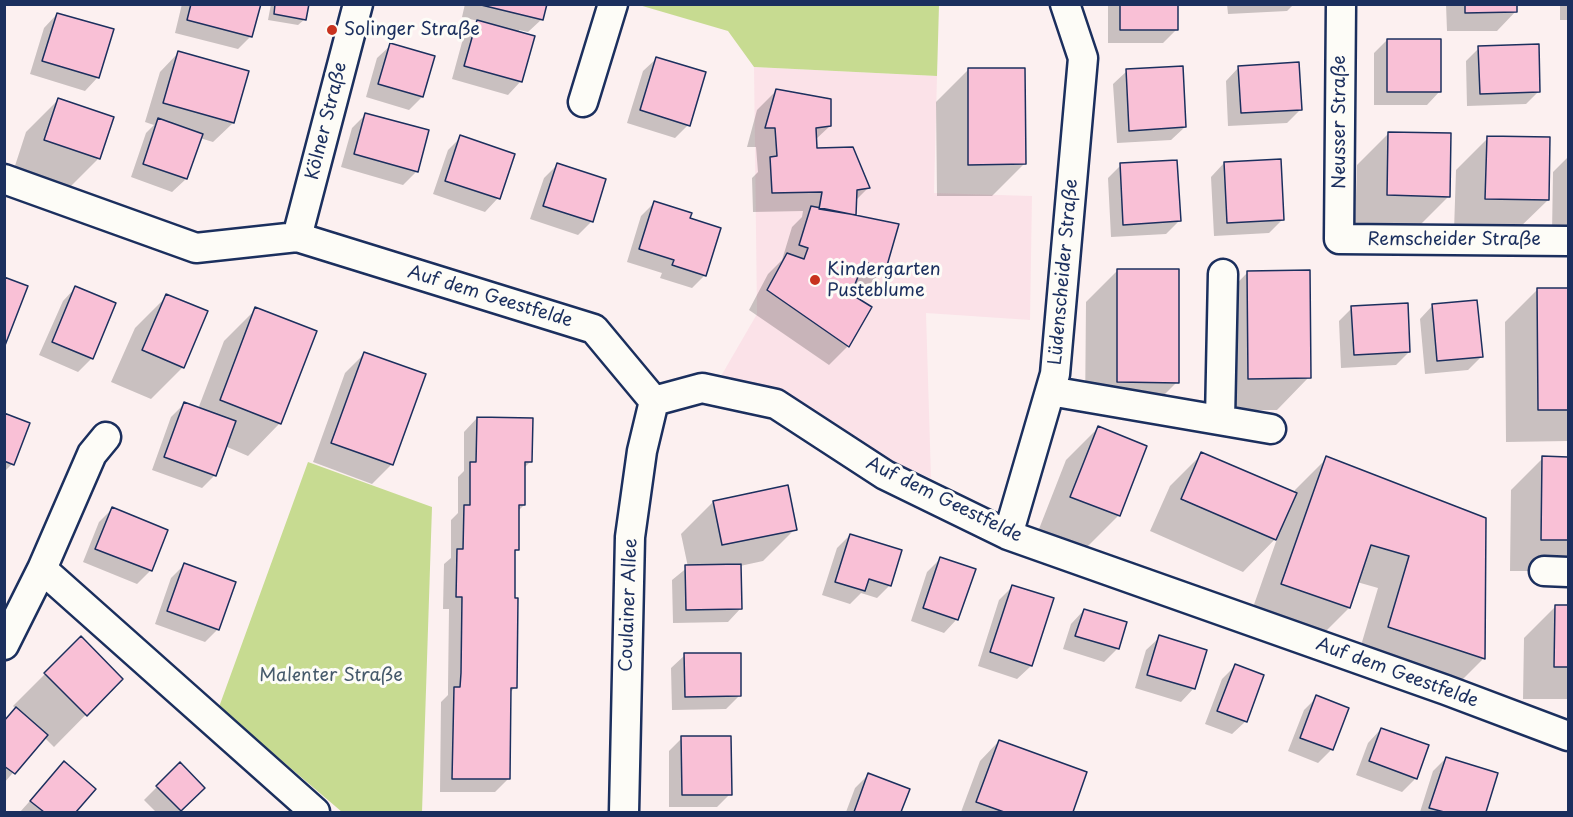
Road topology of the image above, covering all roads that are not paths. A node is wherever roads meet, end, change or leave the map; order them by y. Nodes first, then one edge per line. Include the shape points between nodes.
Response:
1 (358, 4) edge
2 (613, 4) edge
3 (1065, 4) edge
4 (1341, 4) edge
5 (583, 102) dead end
6 (4, 179) edge
7 (297, 237) junction
8 (1339, 239) joint
9 (1569, 241) edge
10 (1223, 274) dead end
11 (1050, 392) junction
12 (654, 401) junction
13 (1220, 420) junction
14 (1271, 429) dead end
15 (106, 437) dead end
16 (1008, 535) junction
17 (42, 569) junction
18 (4, 645) edge
19 (1569, 736) edge
20 (315, 813) edge
21 (624, 813) edge

1 - 7 street, Kölner Straße
2 - 5 street
3 - 11 street, Lüdenscheider Straße via 1083,58 1055,374
4 - 8 street, Neusser Straße
6 - 7 street, Auf dem Geestfelde via 196,248
7 - 12 street, Auf dem Geestfelde via 594,329
8 - 9 street, Remscheider Straße
10 - 13 street
11 - 13 street
11 - 16 street, Lüdenscheider Straße
12 - 16 street, Auf dem Geestfelde via 702,388 776,404 885,475
12 - 21 street, Coulainer Allee via 642,451 630,537
13 - 14 street
15 - 17 street via 92,454
16 - 19 street, Auf dem Geestfelde
17 - 18 street
17 - 20 street

